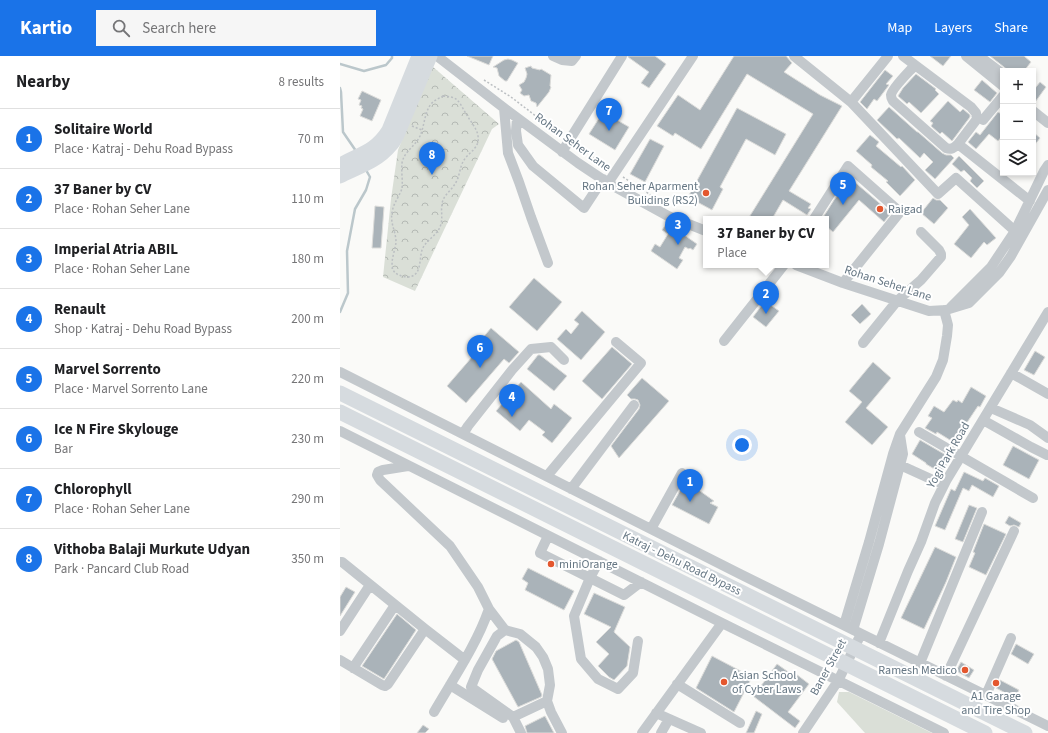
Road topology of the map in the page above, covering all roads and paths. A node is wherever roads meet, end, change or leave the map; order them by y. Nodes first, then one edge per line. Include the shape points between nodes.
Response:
1 (418, 56) edge
2 (431, 56) edge
3 (437, 56) edge
4 (553, 56) edge
5 (576, 56) edge
6 (622, 56) edge
7 (693, 56) edge
8 (794, 56) edge
9 (903, 56) edge
10 (885, 57) edge
11 (972, 57) edge
12 (915, 65) junction
13 (1000, 80) edge
14 (1000, 84) edge
15 (1000, 93) edge
16 (1000, 100) edge
17 (851, 102) junction
18 (504, 108) junction
19 (1036, 113) edge
20 (517, 118) junction
21 (983, 120) dead end
22 (1048, 123) edge
23 (422, 130) joint
24 (958, 144) junction
25 (562, 152) junction
26 (361, 161) junction
27 (340, 164) edge
28 (1047, 169) edge
29 (340, 176) edge
30 (606, 181) junction
31 (1048, 190) edge
32 (1030, 201) junction
33 (816, 216) edge
34 (703, 230) edge
35 (1015, 231) junction
36 (921, 232) dead end
37 (548, 264) dead end
38 (782, 268) edge
39 (804, 268) edge
40 (843, 282) junction
41 (897, 301) junction
42 (947, 309) junction
43 (1048, 314) edge
44 (724, 341) dead end
45 (616, 342) dead end
46 (863, 343) dead end
47 (564, 360) dead end
48 (1011, 373) junction
49 (343, 374) edge
50 (343, 394) edge
51 (1048, 394) edge
52 (634, 405) dead end
53 (991, 408) junction
54 (341, 413) edge
55 (983, 420) junction
56 (343, 432) edge
57 (919, 432) dead end
58 (463, 434) junction
59 (900, 434) junction
60 (1048, 438) edge
61 (1048, 455) edge
62 (961, 456) junction
63 (900, 465) junction
64 (408, 466) junction
65 (682, 473) dead end
66 (547, 476) junction
67 (944, 485) junction
68 (571, 489) junction
69 (1033, 498) dead end
70 (982, 512) dead end
71 (651, 529) junction
72 (1014, 531) dead end
73 (548, 536) junction
74 (599, 561) junction
75 (340, 562) edge
76 (590, 578) junction
77 (641, 582) junction
78 (370, 585) junction
79 (395, 605) junction
80 (489, 609) junction
81 (722, 623) junction
82 (844, 625) junction
83 (425, 629) junction
84 (505, 630) junction
85 (340, 631) edge
86 (857, 632) junction
87 (1011, 638) dead end
88 (638, 641) dead end
89 (880, 643) junction
90 (340, 660) edge
91 (465, 660) junction
92 (920, 663) junction
93 (353, 668) junction
94 (946, 676) junction
95 (838, 681) junction
96 (677, 684) junction
97 (448, 688) junction
98 (986, 695) junction
99 (547, 701) junction
100 (434, 712) dead end
101 (656, 713) junction
102 (508, 718) junction
103 (669, 719) junction
104 (740, 723) dead end
105 (1048, 726) edge
106 (521, 733) edge
107 (562, 733) edge
108 (642, 733) edge
109 (661, 733) edge
110 (701, 733) edge
111 (803, 733) edge
112 (944, 733) edge
113 (985, 733) edge
114 (1025, 733) edge

1 - 26 main road via 388,130
2 - 26 main road via 391,146 383,155
3 - 18 street, Rohan Seher Lane
4 - 5 street via 572,61
6 - 25 street
7 - 30 street
8 - 17 street
9 - 12 street
10 - 17 street
11 - 13 street
12 - 24 street via 976,113 977,119
12 - 24 street via 894,90 891,95 893,101 946,148 953,149
14 - 15 street via 995,89
16 - 21 street
17 - 35 street via 938,194 956,178
18 - 20 street, Rohan Seher Lane
18 - 37 street via 508,153
19 - 22 street
20 - 25 street, Rohan Seher Lane
20 - 30 street via 518,145 533,166 584,208
23 - 23 path via 429,106 434,100 451,96 458,99 479,138 474,151 462,163 458,180 443,199 439,230 424,247 419,270 408,277 396,274 392,268 396,240 392,214 402,188 402,164
24 - 32 street
25 - 30 street, Rohan Seher Lane
26 - 27 main road
26 - 29 main road
28 - 32 street
30 - 34 street, Rohan Seher Lane via 668,216
31 - 42 street, Rohan Seher Lane via 999,273 969,303
32 - 35 street
33 - 40 street via 848,166 900,212
35 - 42 street via 991,267
36 - 41 street via 939,250 941,257 921,280
38 - 44 street
39 - 40 street, Rohan Seher Lane
40 - 41 street, Rohan Seher Lane
41 - 42 street, Rohan Seher Lane via 929,312
41 - 46 street
42 - 59 street via 948,325 943,360 933,382
43 - 48 street, Yogi Park Road
45 - 66 street via 641,363
47 - 58 street via 550,347 531,349
48 - 51 street
48 - 53 street, Yogi Park Road
49 - 58 street
50 - 114 highway, Katraj - Dehu Road Bypass
52 - 68 street
53 - 55 street, Yogi Park Road
53 - 60 street via 1030,425
54 - 113 highway, Katraj - Dehu Road Bypass
55 - 61 street
55 - 62 street, Yogi Park Road
56 - 64 street
57 - 62 street
58 - 66 street
59 - 63 street, Baner Street via 903,454
59 - 82 street
62 - 67 street, Yogi Park Road
62 - 69 street
63 - 67 street
63 - 86 street, Baner Street
64 - 73 street
64 - 80 street via 383,470 378,472 378,475 380,480 450,546 478,587
65 - 71 street
66 - 68 street
67 - 89 street, Yogi Park Road
68 - 71 street
70 - 92 street
71 - 82 street
72 - 94 street
73 - 74 street
73 - 76 street via 540,553
74 - 76 street
74 - 77 street
75 - 78 street
76 - 77 street via 624,595
76 - 88 street via 574,616 581,659 598,679 618,689 633,673
77 - 81 street
78 - 79 street
78 - 85 street
79 - 83 street
79 - 93 street
80 - 84 street
80 - 91 street
81 - 95 street
81 - 96 street
82 - 86 street
83 - 91 street
83 - 93 street via 386,686
84 - 99 street via 520,634 536,647 543,657 550,685
84 - 102 street via 497,636 471,687
86 - 89 street
86 - 95 street, Baner Street
87 - 98 street
89 - 92 street
90 - 93 street
91 - 97 street
92 - 94 street
94 - 98 street
95 - 111 street, Baner Street
95 - 112 street
96 - 101 street
96 - 104 street
97 - 100 street
97 - 102 street
98 - 105 street
99 - 102 street
99 - 107 street
101 - 103 street
101 - 108 street
102 - 106 street
103 - 109 street
103 - 110 street

